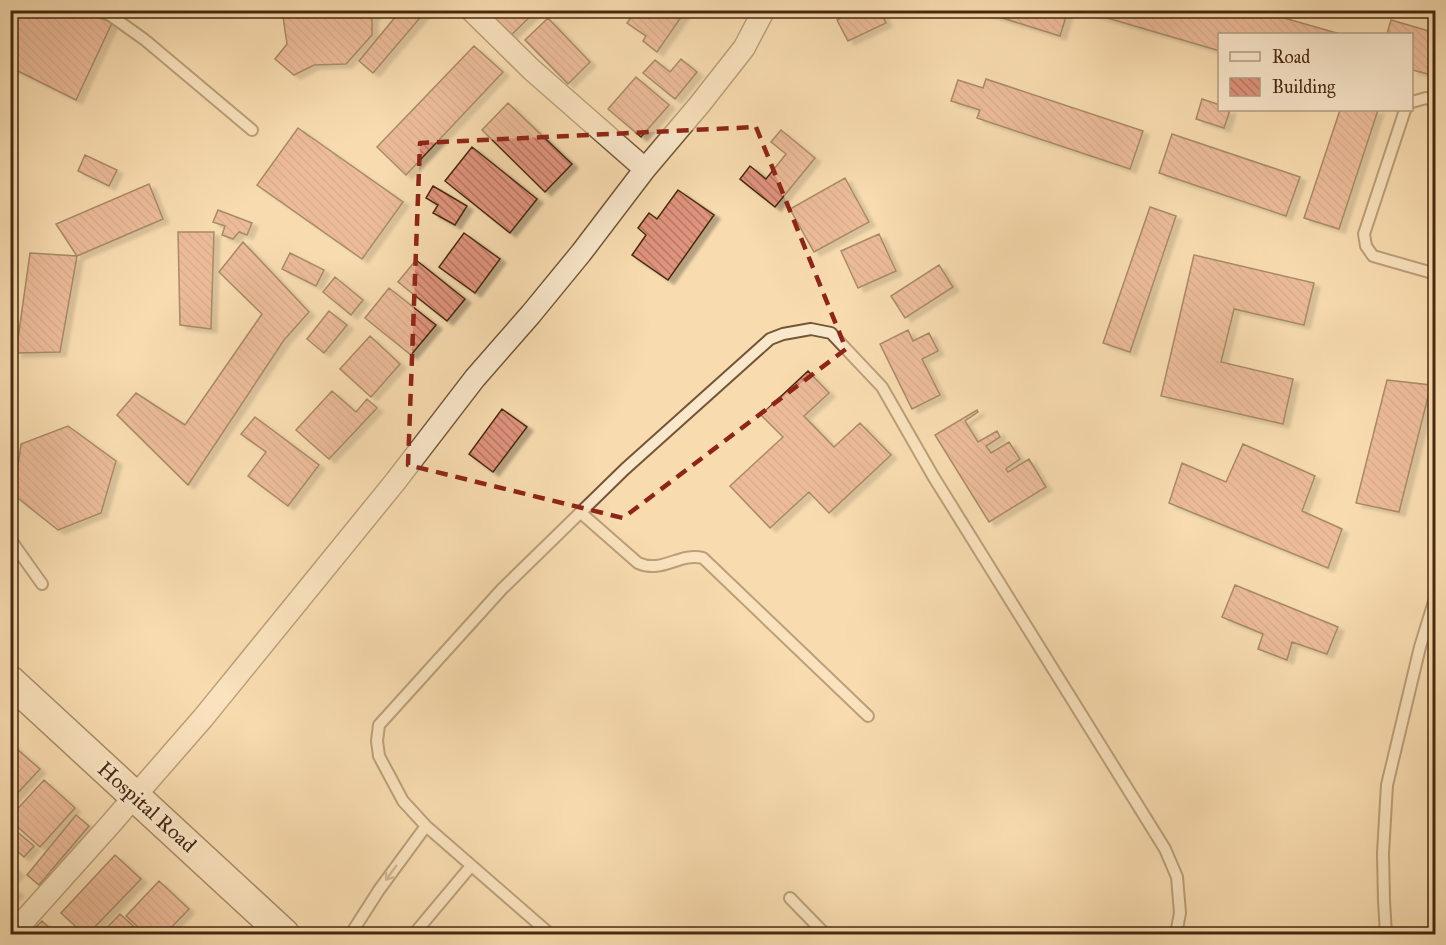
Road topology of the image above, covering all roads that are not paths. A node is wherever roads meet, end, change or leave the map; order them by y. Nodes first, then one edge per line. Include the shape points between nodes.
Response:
1 (103, 10) edge
2 (471, 10) edge
3 (764, 10) edge
4 (1436, 101) edge
5 (1413, 102) edge
6 (1405, 111) edge
7 (252, 130) dead end
8 (645, 169) junction
9 (1436, 274) edge
10 (581, 513) junction
11 (10, 539) edge
12 (42, 584) dead end
13 (1436, 595) edge
14 (10, 681) edge
15 (868, 716) dead end
16 (134, 796) junction
17 (426, 826) junction
18 (471, 866) junction
19 (790, 898) dead end
20 (12, 934) edge
21 (284, 934) edge
22 (352, 934) edge
23 (414, 934) edge
24 (550, 934) edge
25 (825, 934) edge
26 (1176, 934) edge
27 (1386, 934) edge

1 - 7 lane
2 - 8 street via 563,99
3 - 8 street via 744,48
4 - 5 lane via 1426,98
6 - 9 lane via 1364,234 1366,246 1373,256
8 - 16 street via 395,482
10 - 15 lane via 638,563 657,567 694,556 703,558
10 - 17 lane via 502,589 379,725 379,756 403,801
10 - 26 lane via 770,339 811,329 831,333 882,387 1165,849 1177,877 1180,913
11 - 12 lane
13 - 27 lane via 1387,785 1383,853
14 - 16 street, Hospital Road
16 - 20 street
16 - 21 street, Hospital Road
17 - 18 lane
17 -> 22 lane
18 - 23 lane
18 - 24 lane
19 - 25 lane

